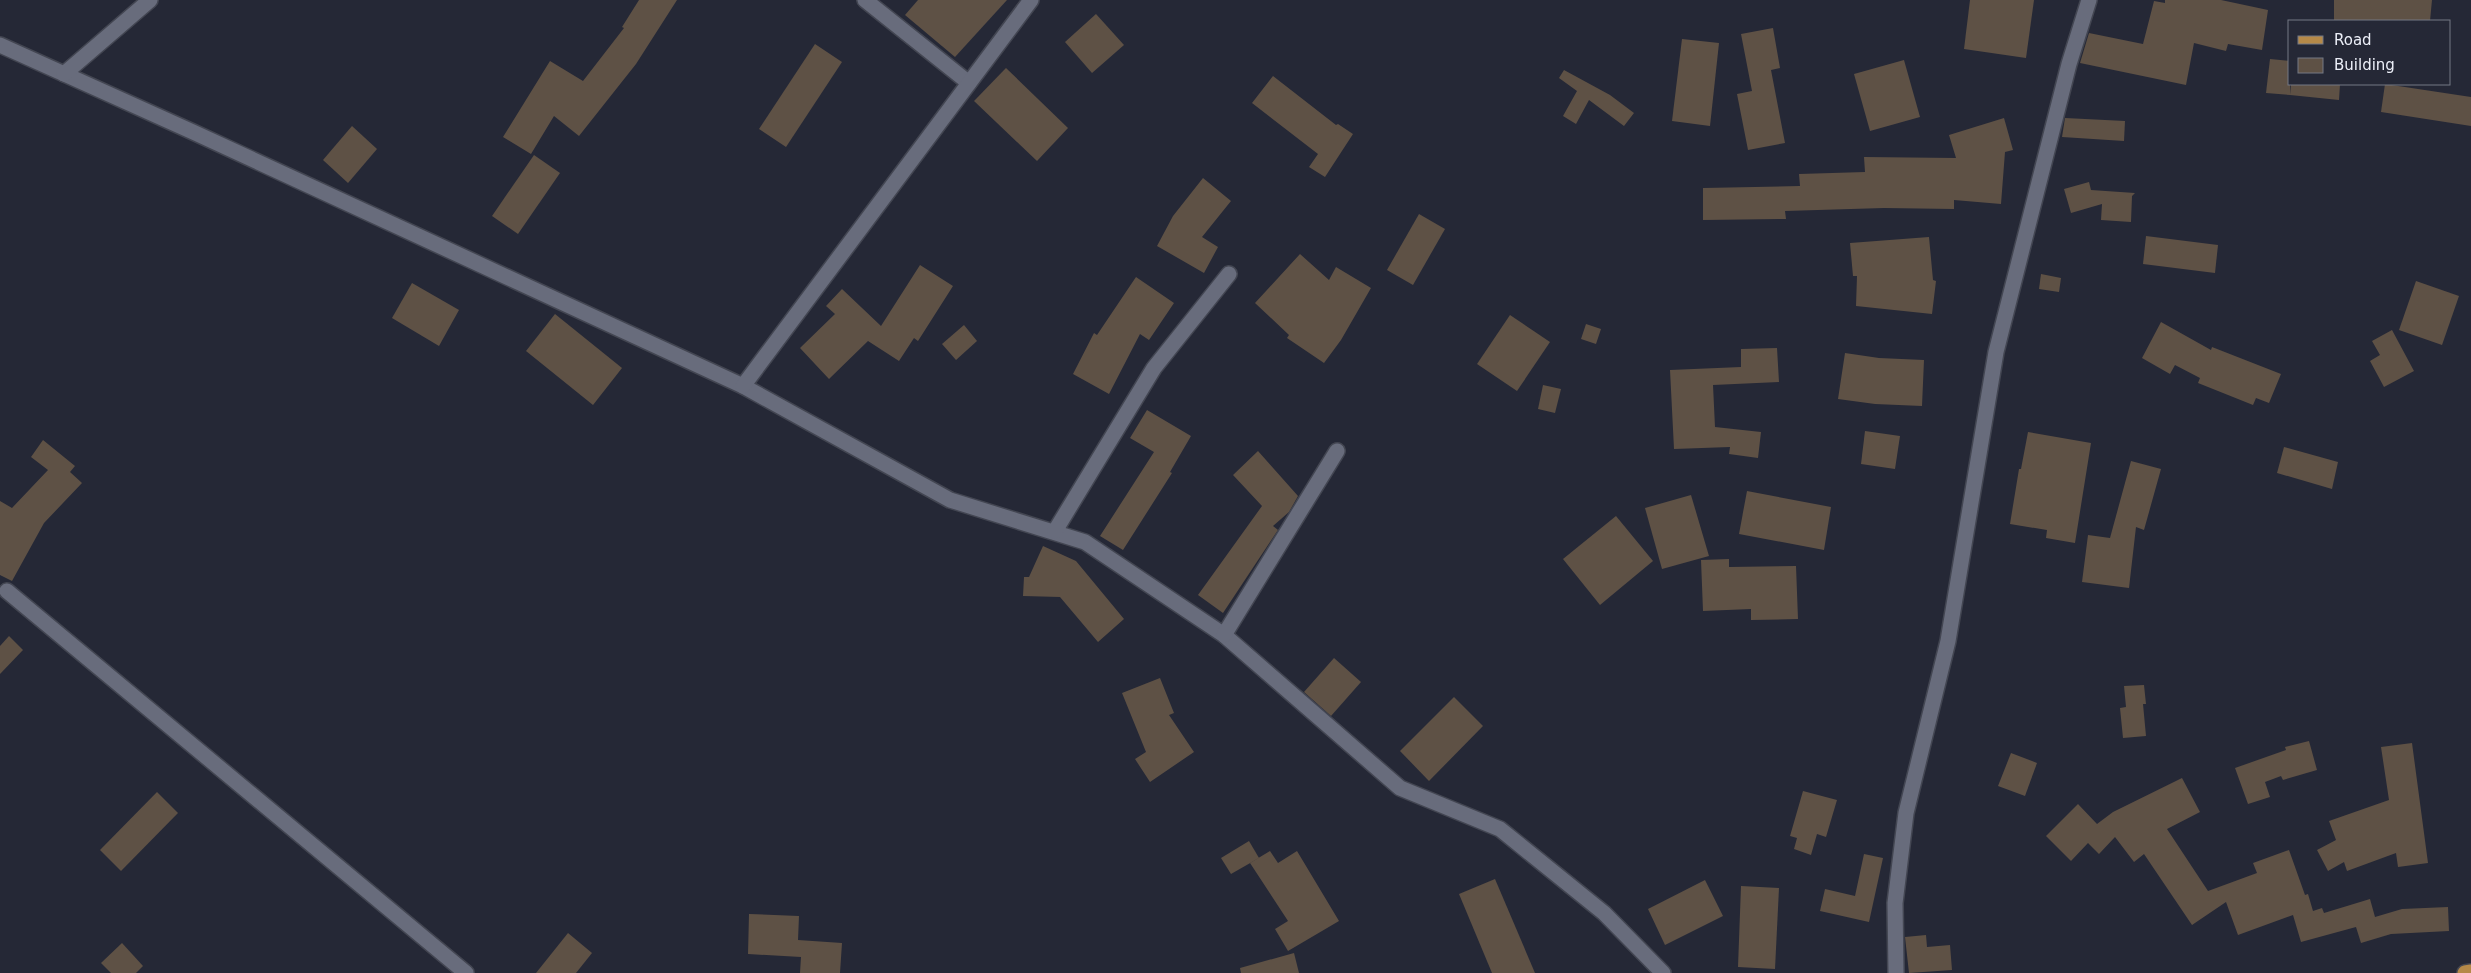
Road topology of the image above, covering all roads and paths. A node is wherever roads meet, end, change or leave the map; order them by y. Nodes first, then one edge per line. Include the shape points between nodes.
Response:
1 (150, 0) edge
2 (865, 0) edge
3 (1031, 0) edge
4 (2089, 0) edge
5 (0, 45) edge
6 (64, 74) junction
7 (969, 83) junction
8 (1229, 274) dead end
9 (742, 386) junction
10 (1337, 451) dead end
11 (1055, 531) junction
12 (7, 591) dead end
13 (1224, 635) junction
14 (2471, 972) edge
15 (466, 973) edge
16 (1663, 973) edge
17 (1896, 973) edge
18 (2465, 973) edge

1 - 6 street
2 - 7 street
3 - 7 street
4 - 17 street via 2068,64 1996,352 1948,641 1906,814 1894,903
5 - 6 street
6 - 9 street
7 - 9 street
8 - 11 street via 1154,368
9 - 11 street via 950,500
10 - 13 street
11 - 13 street via 1085,542
12 - 15 street
13 - 16 street via 1400,788 1500,829 1604,912
14 - 18 main road

